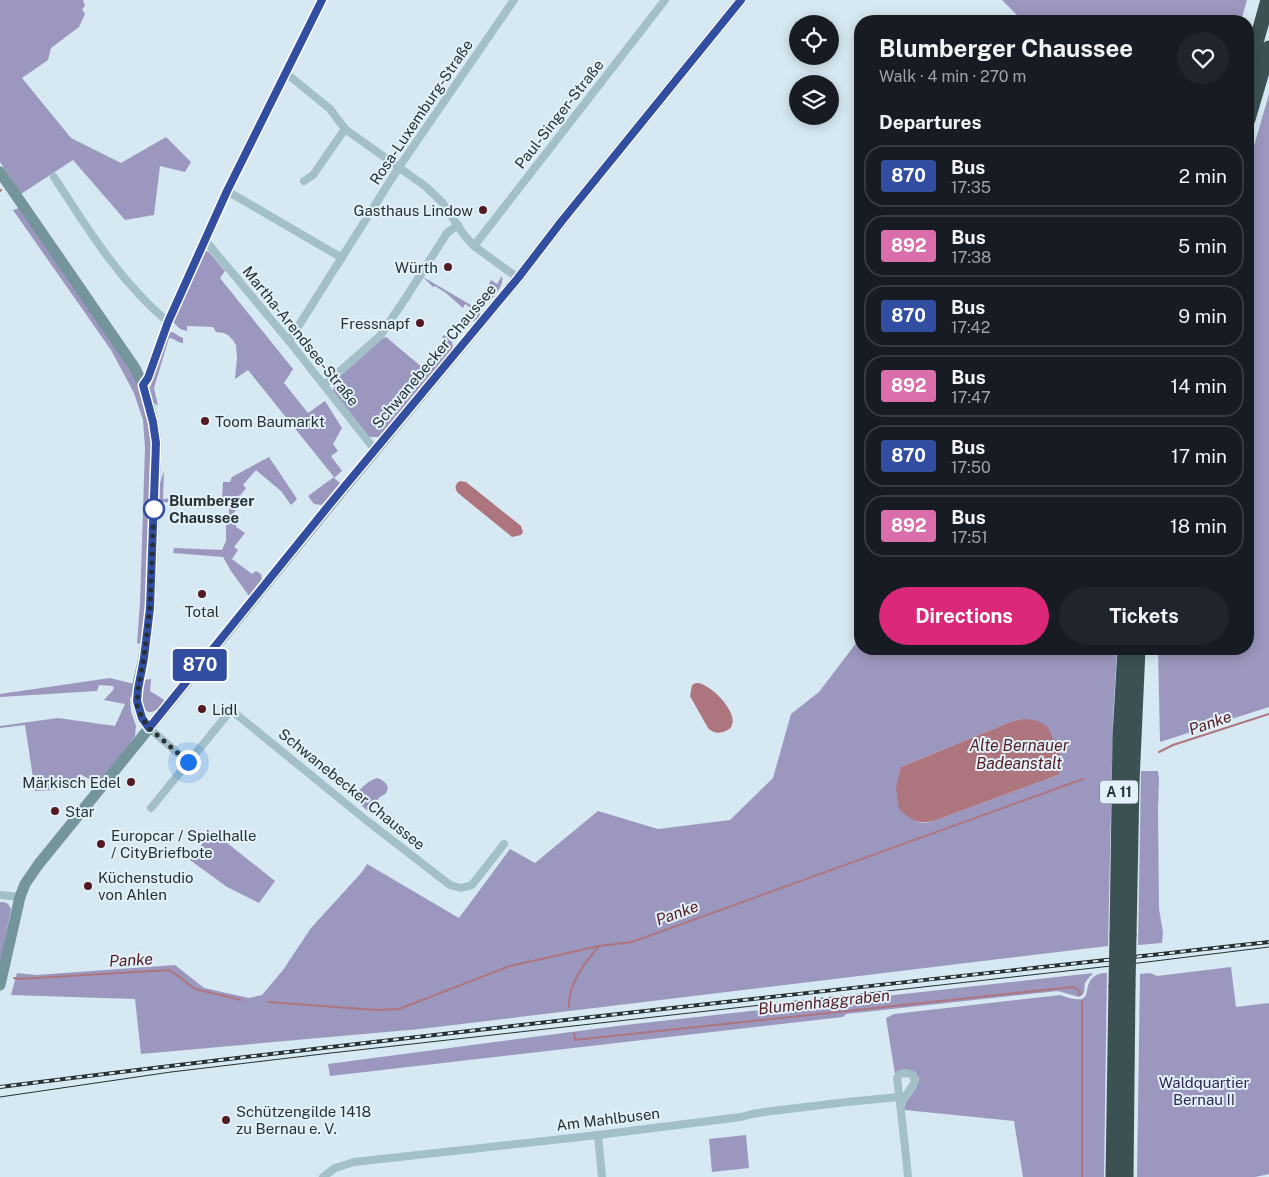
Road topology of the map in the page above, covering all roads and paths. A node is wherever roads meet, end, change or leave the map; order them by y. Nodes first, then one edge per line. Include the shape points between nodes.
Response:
1 (322, 0) edge
2 (514, 0) edge
3 (666, 0) edge
4 (741, 0) edge
5 (1268, 0) edge
6 (1269, 48) edge
7 (1254, 50) edge
8 (285, 74) junction
9 (1254, 99) edge
10 (345, 129) junction
11 (399, 167) junction
12 (0, 172) edge
13 (54, 177) dead end
14 (304, 181) dead end
15 (227, 191) junction
16 (458, 225) junction
17 (205, 240) junction
18 (474, 246) junction
19 (342, 258) junction
20 (518, 278) junction
21 (168, 322) junction
22 (289, 341) junction
23 (143, 385) junction
24 (324, 385) junction
25 (376, 450) junction
26 (1125, 655) edge
27 (1138, 655) edge
28 (149, 728) junction
29 (188, 762) junction
30 (151, 808) dead end
31 (504, 844) dead end
32 (0, 895) edge
33 (20, 897) junction
34 (1123, 936) junction
35 (0, 985) edge
36 (1122, 986) junction
37 (598, 1135) junction
38 (323, 1177) edge
39 (602, 1177) edge
40 (908, 1177) edge
41 (1113, 1177) edge
42 (1126, 1177) edge

1 - 8 street
2 - 11 street, Rosa-Luxemburg-Straße
3 - 18 street, Paul-Singer-Straße
4 - 20 main road, Schwanebecker Chaussee
5 - 7 highway
6 - 9 highway
8 - 10 street via 330,109
8 - 15 street
10 - 11 street
10 - 14 street via 313,175
11 - 16 street via 435,195
11 - 19 street, Rosa-Luxemburg-Straße
12 - 23 main road via 135,368
13 - 21 street via 121,275
15 - 17 street
15 - 19 street
16 - 18 street
16 - 24 street via 447,233 380,336
17 - 21 street
17 - 22 street, Martha-Arendsee-Straße
18 - 20 street
19 - 22 street, Rosa-Luxemburg-Straße
20 - 25 main road, Schwanebecker Chaussee
21 - 23 street
22 - 24 street, Martha-Arendsee-Straße
23 - 28 main road via 156,443 150,608 137,701
24 - 25 street, Martha-Arendsee-Straße
25 - 28 main road, Schwanebecker Chaussee
26 - 34 highway, A 11 via 1120,736
27 - 34 highway, A 11
28 - 29 street
28 - 33 main road, Schwanebecker Chaussee via 38,866
29 - 30 street, Schwanebecker Chaussee
29 - 31 street, Schwanebecker Chaussee via 231,710 450,885 461,888 472,885
32 - 33 street
33 - 35 main road, Schwanebecker Chaussee
34 - 36 highway, A 11, bridge
36 - 41 highway, A 11
36 - 42 highway, A 11
37 - 38 street, Am Mahlbusen via 354,1162 335,1168
37 - 39 street
37 - 40 street, Am Mahlbusen via 791,1108 900,1101

